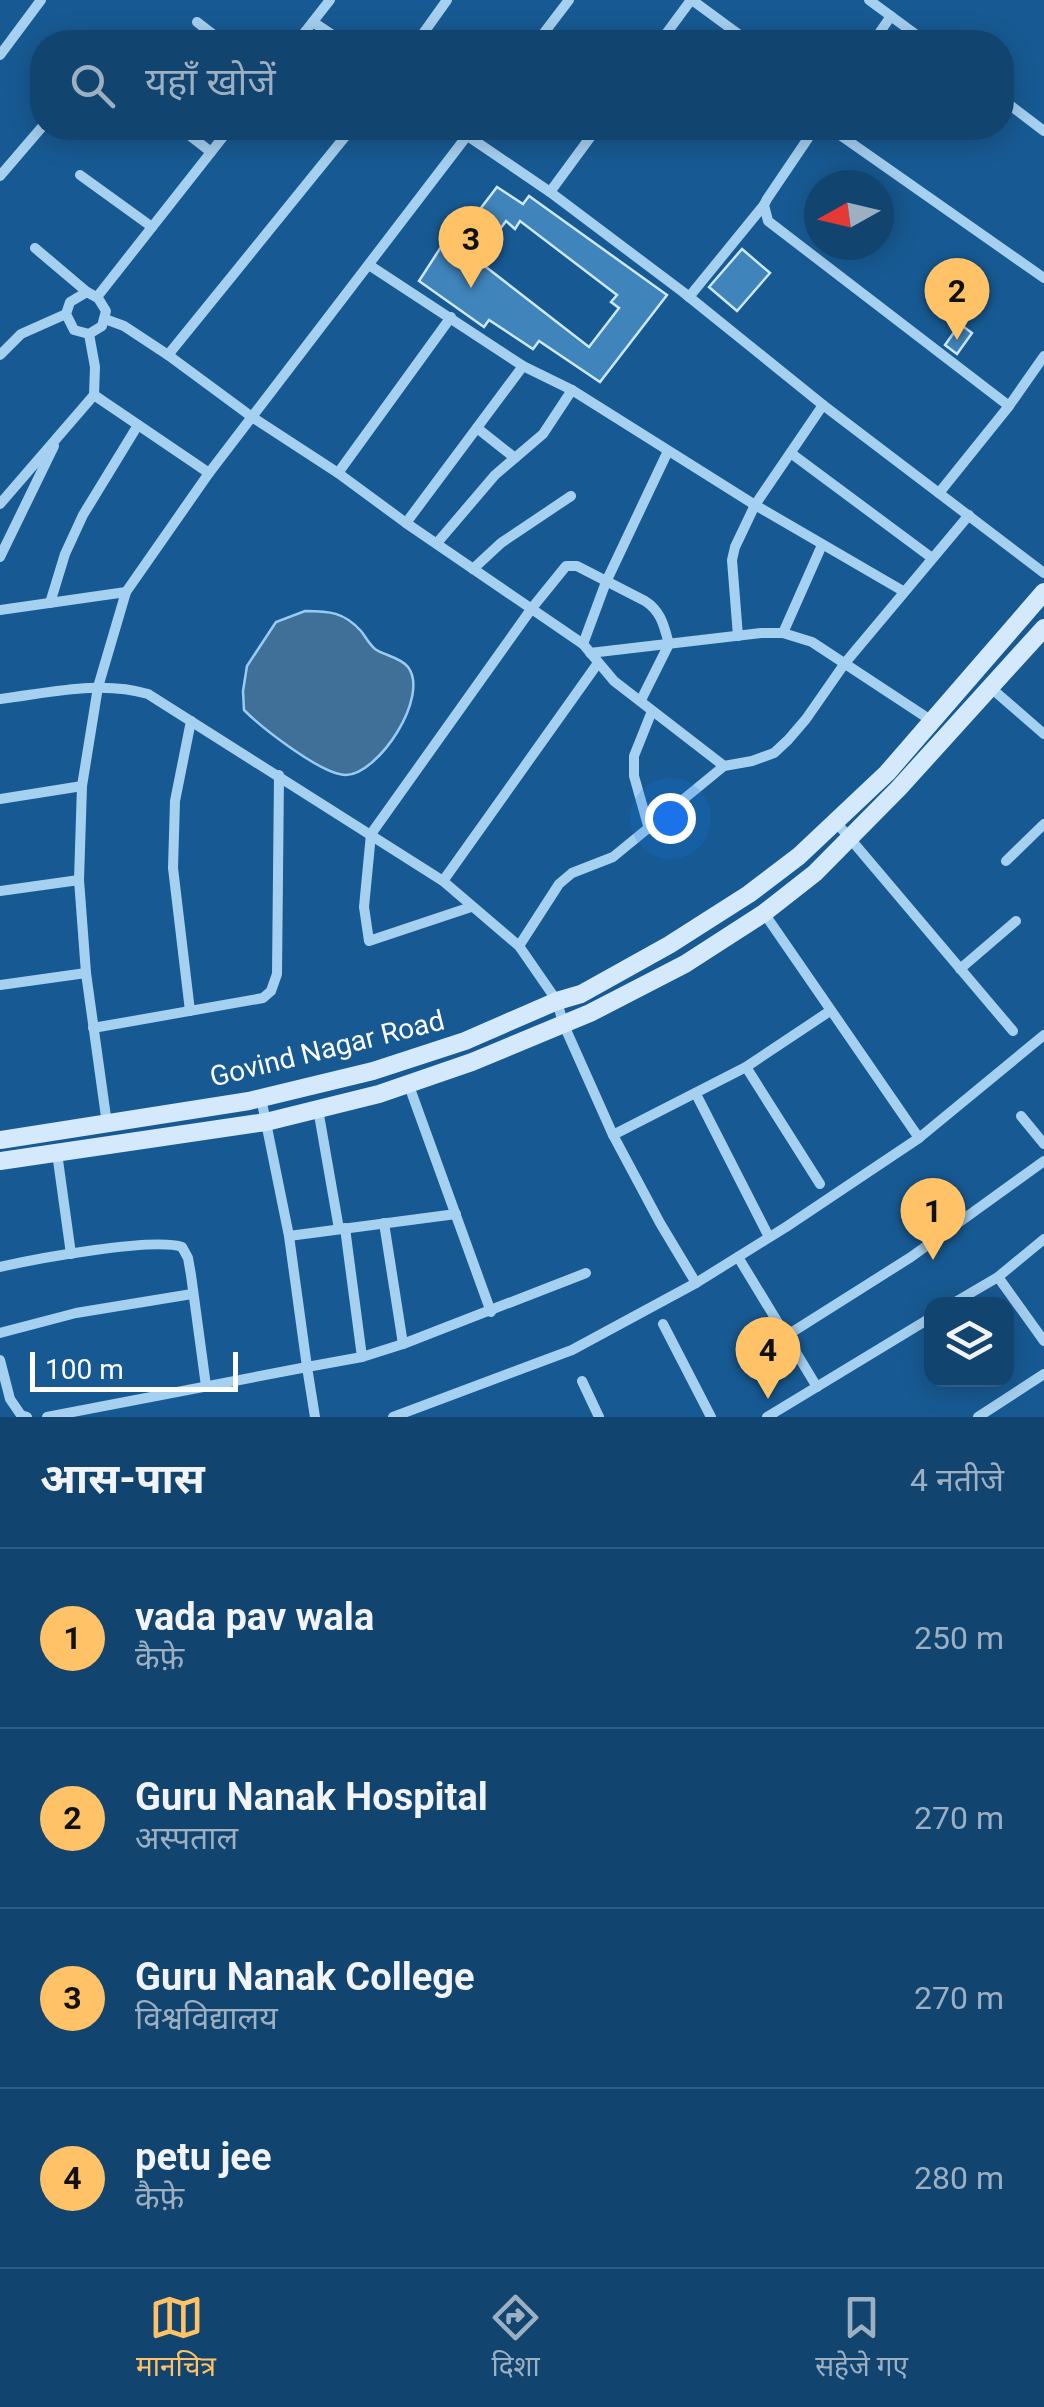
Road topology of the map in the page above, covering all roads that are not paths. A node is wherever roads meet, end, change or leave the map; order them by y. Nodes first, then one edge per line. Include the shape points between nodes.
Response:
1 (42, 0) edge
2 (330, 0) edge
3 (447, 0) edge
4 (569, 0) edge
5 (692, 0) edge
6 (870, 0) edge
7 (891, 16) junction
8 (197, 22) dead end
9 (313, 22) junction
10 (207, 30) edge
11 (307, 30) edge
12 (325, 30) edge
13 (426, 30) edge
14 (546, 30) edge
15 (669, 30) edge
16 (733, 30) edge
17 (881, 30) edge
18 (910, 30) edge
19 (2, 47) edge
20 (1014, 108) edge
21 (1044, 131) edge
22 (31, 140) edge
23 (196, 140) edge
24 (220, 140) edge
25 (342, 140) edge
26 (464, 140) edge
27 (481, 140) edge
28 (588, 140) edge
29 (807, 140) edge
30 (847, 140) edge
31 (211, 152) junction
32 (80, 175) dead end
33 (0, 176) edge
34 (550, 192) junction
35 (764, 206) junction
36 (152, 227) junction
37 (35, 248) dead end
38 (370, 265) junction
39 (1044, 278) edge
40 (92, 295) junction
41 (689, 297) junction
42 (66, 314) junction
43 (451, 317) junction
44 (105, 320) junction
45 (89, 334) junction
46 (0, 355) edge
47 (168, 355) junction
48 (1044, 356) edge
49 (523, 366) junction
50 (572, 390) junction
51 (94, 395) junction
52 (823, 405) junction
53 (1009, 406) junction
54 (252, 417) junction
55 (138, 425) junction
56 (477, 428) junction
57 (59, 435) junction
58 (668, 451) junction
59 (792, 454) junction
60 (516, 458) junction
61 (338, 473) junction
62 (209, 474) junction
63 (939, 494) junction
64 (571, 496) dead end
65 (0, 504) edge
66 (755, 506) junction
67 (968, 515) junction
68 (406, 523) junction
69 (437, 544) junction
70 (822, 545) junction
71 (0, 557) edge
72 (932, 558) junction
73 (473, 569) junction
74 (1044, 572) edge
75 (606, 582) junction
76 (903, 591) junction
77 (126, 592) junction
78 (1044, 592) edge
79 (50, 603) junction
80 (532, 608) junction
81 (0, 610) edge
82 (1044, 628) edge
83 (783, 633) junction
84 (738, 636) junction
85 (669, 644) junction
86 (590, 653) junction
87 (845, 663) junction
88 (98, 687) junction
89 (992, 688) junction
90 (0, 700) edge
91 (641, 700) junction
92 (652, 711) junction
93 (191, 720) junction
94 (932, 721) junction
95 (1044, 734) edge
96 (724, 766) junction
97 (279, 775) junction
98 (82, 786) junction
99 (0, 799) edge
100 (836, 822) junction
101 (1044, 824) edge
102 (648, 829) junction
103 (371, 834) junction
104 (850, 837) junction
105 (1006, 861) dead end
106 (79, 880) junction
107 (443, 881) junction
108 (0, 891) edge
109 (471, 907) junction
110 (764, 913) junction
111 (1016, 921) dead end
112 (519, 946) junction
113 (960, 970) junction
114 (86, 973) junction
115 (0, 985) edge
116 (557, 1001) junction
117 (190, 1010) junction
118 (830, 1011) junction
119 (563, 1024) junction
120 (92, 1028) junction
121 (1013, 1031) dead end
122 (1044, 1035) edge
123 (746, 1067) junction
124 (408, 1083) junction
125 (696, 1094) junction
126 (261, 1098) junction
127 (318, 1109) junction
128 (1021, 1116) dead end
129 (266, 1122) junction
130 (106, 1124) junction
131 (613, 1135) junction
132 (919, 1138) junction
133 (0, 1140) edge
134 (1044, 1144) edge
135 (57, 1153) junction
136 (1044, 1160) edge
137 (0, 1161) edge
138 (820, 1184) dead end
139 (456, 1214) junction
140 (384, 1223) junction
141 (342, 1228) junction
142 (289, 1236) junction
143 (769, 1237) junction
144 (1044, 1240) edge
145 (71, 1254) junction
146 (738, 1256) junction
147 (0, 1267) edge
148 (586, 1273) dead end
149 (998, 1276) junction
150 (696, 1283) junction
151 (192, 1294) junction
152 (964, 1297) edge
153 (490, 1312) junction
154 (924, 1322) edge
155 (663, 1324) dead end
156 (0, 1333) edge
157 (786, 1336) junction
158 (1044, 1342) edge
159 (404, 1344) junction
160 (362, 1357) junction
161 (0, 1360) edge
162 (307, 1367) junction
163 (1044, 1374) edge
164 (582, 1381) dead end
165 (206, 1386) junction
166 (817, 1388) junction
167 (400, 1416) edge
168 (27, 1417) edge
169 (47, 1417) edge
170 (315, 1417) edge
171 (599, 1417) edge
172 (711, 1417) edge
173 (767, 1417) edge
174 (978, 1417) edge

1 - 19 street
2 - 9 street
3 - 13 street
4 - 14 street
5 - 15 street
5 - 16 street
6 - 7 street
7 - 17 street
7 - 18 street
8 - 10 street
9 - 11 street
9 - 12 street
20 - 21 street
22 - 33 street
23 - 31 street
24 - 31 street
25 - 47 street
26 - 38 street
27 - 34 street
28 - 34 street
29 - 35 street
30 - 39 street
31 - 36 street
32 - 36 street
34 - 41 street
35 - 41 street
35 - 53 street via 768,220
36 - 40 street
37 - 40 street
38 - 43 street
38 - 54 street
40 - 42 street via 70,302
40 - 44 street via 106,311
41 - 52 street
42 - 45 street via 74,330
42 - 46 street via 21,334
43 - 49 street
43 - 61 street
44 - 45 street
44 - 47 street
45 - 51 street
47 - 54 street
48 - 53 street
49 - 50 street
49 - 56 street
50 - 58 street
50 - 60 street
51 - 55 street
51 - 57 street
52 - 59 street
52 - 63 street
53 - 63 street
54 - 61 street
54 - 62 street
55 - 62 street
55 - 79 street via 76,528
56 - 60 street
56 - 68 street
57 - 65 street
57 - 71 street
58 - 66 street
58 - 75 street
59 - 66 street
59 - 72 street
60 - 69 street
61 - 68 street
62 - 77 street
63 - 67 street
64 - 73 street
66 - 70 street
66 - 84 street via 732,560
67 - 72 street
67 - 74 street
68 - 69 street
69 - 73 street
70 - 76 street
70 - 83 street
72 - 76 street
73 - 80 street
75 - 80 street via 566,566
75 - 85 street via 655,607
75 - 86 street
76 - 87 street
77 - 79 street
77 - 88 street
78 - 94 main road, Govind Nagar Road
79 - 81 street
80 - 86 street
80 - 103 street
82 - 89 main road, Govind Nagar Road
83 - 84 street
83 - 87 street
84 - 85 street
85 - 86 street
85 - 91 street
86 - 91 street
86 - 107 street
87 - 94 street
87 - 96 street via 774,753
88 - 90 street
88 - 93 street via 148,694
88 - 98 street
89 - 95 street
89 - 104 main road, Govind Nagar Road
91 - 92 street
92 - 96 street
92 - 102 street via 634,756
93 - 97 street
93 - 117 street via 176,801 173,868
94 - 100 main road, Govind Nagar Road
96 - 102 street
97 - 103 street
97 - 117 street via 277,974 271,991
98 - 99 street
98 - 106 street
100 - 104 street
100 - 116 main road, Govind Nagar Road via 749,894 654,954
101 - 105 street
102 - 112 street via 613,857 559,884
103 - 107 street
103 - 109 street via 368,941
104 - 110 main road, Govind Nagar Road
104 - 113 street
106 - 108 street
106 - 114 street
107 - 109 street
109 - 112 street
110 - 118 street
110 - 119 main road, Govind Nagar Road via 685,964
111 - 113 street
112 - 116 street
113 - 121 street
114 - 115 street
114 - 120 street
116 - 119 street
116 - 126 main road, Govind Nagar Road via 374,1071
117 - 120 street
118 - 123 street
118 - 132 street
119 - 124 main road, Govind Nagar Road
119 - 131 street
120 - 130 street
122 - 132 street
123 - 125 street
123 - 138 street
124 - 127 main road, Govind Nagar Road
124 - 139 street
125 - 131 street
125 - 143 street
126 - 129 street
126 - 130 main road, Govind Nagar Road
127 - 129 main road, Govind Nagar Road
127 - 141 street
128 - 134 street
129 - 135 main road, Govind Nagar Road
129 - 142 street
130 - 133 main road, Govind Nagar Road
131 - 150 street
132 - 143 street
135 - 137 main road, Govind Nagar Road
135 - 145 street
136 - 157 street via 911,1257
139 - 140 street
139 - 153 street
140 - 141 street
140 - 159 street
141 - 142 street
141 - 160 street
142 - 162 street
143 - 146 street
144 - 149 street
145 - 147 street
145 - 151 street via 182,1247
146 - 150 street
146 - 157 street
148 - 153 street
149 - 152 street
149 - 158 street
150 - 167 street via 572,1350
151 - 156 street via 76,1312
151 - 165 street
153 - 159 street
154 - 166 street
155 - 172 street
157 - 166 street
159 - 160 street
160 - 162 street
161 - 168 street via 10,1399
162 - 165 street
162 - 170 street
163 - 174 street
164 - 171 street
165 - 169 street
166 - 173 street

